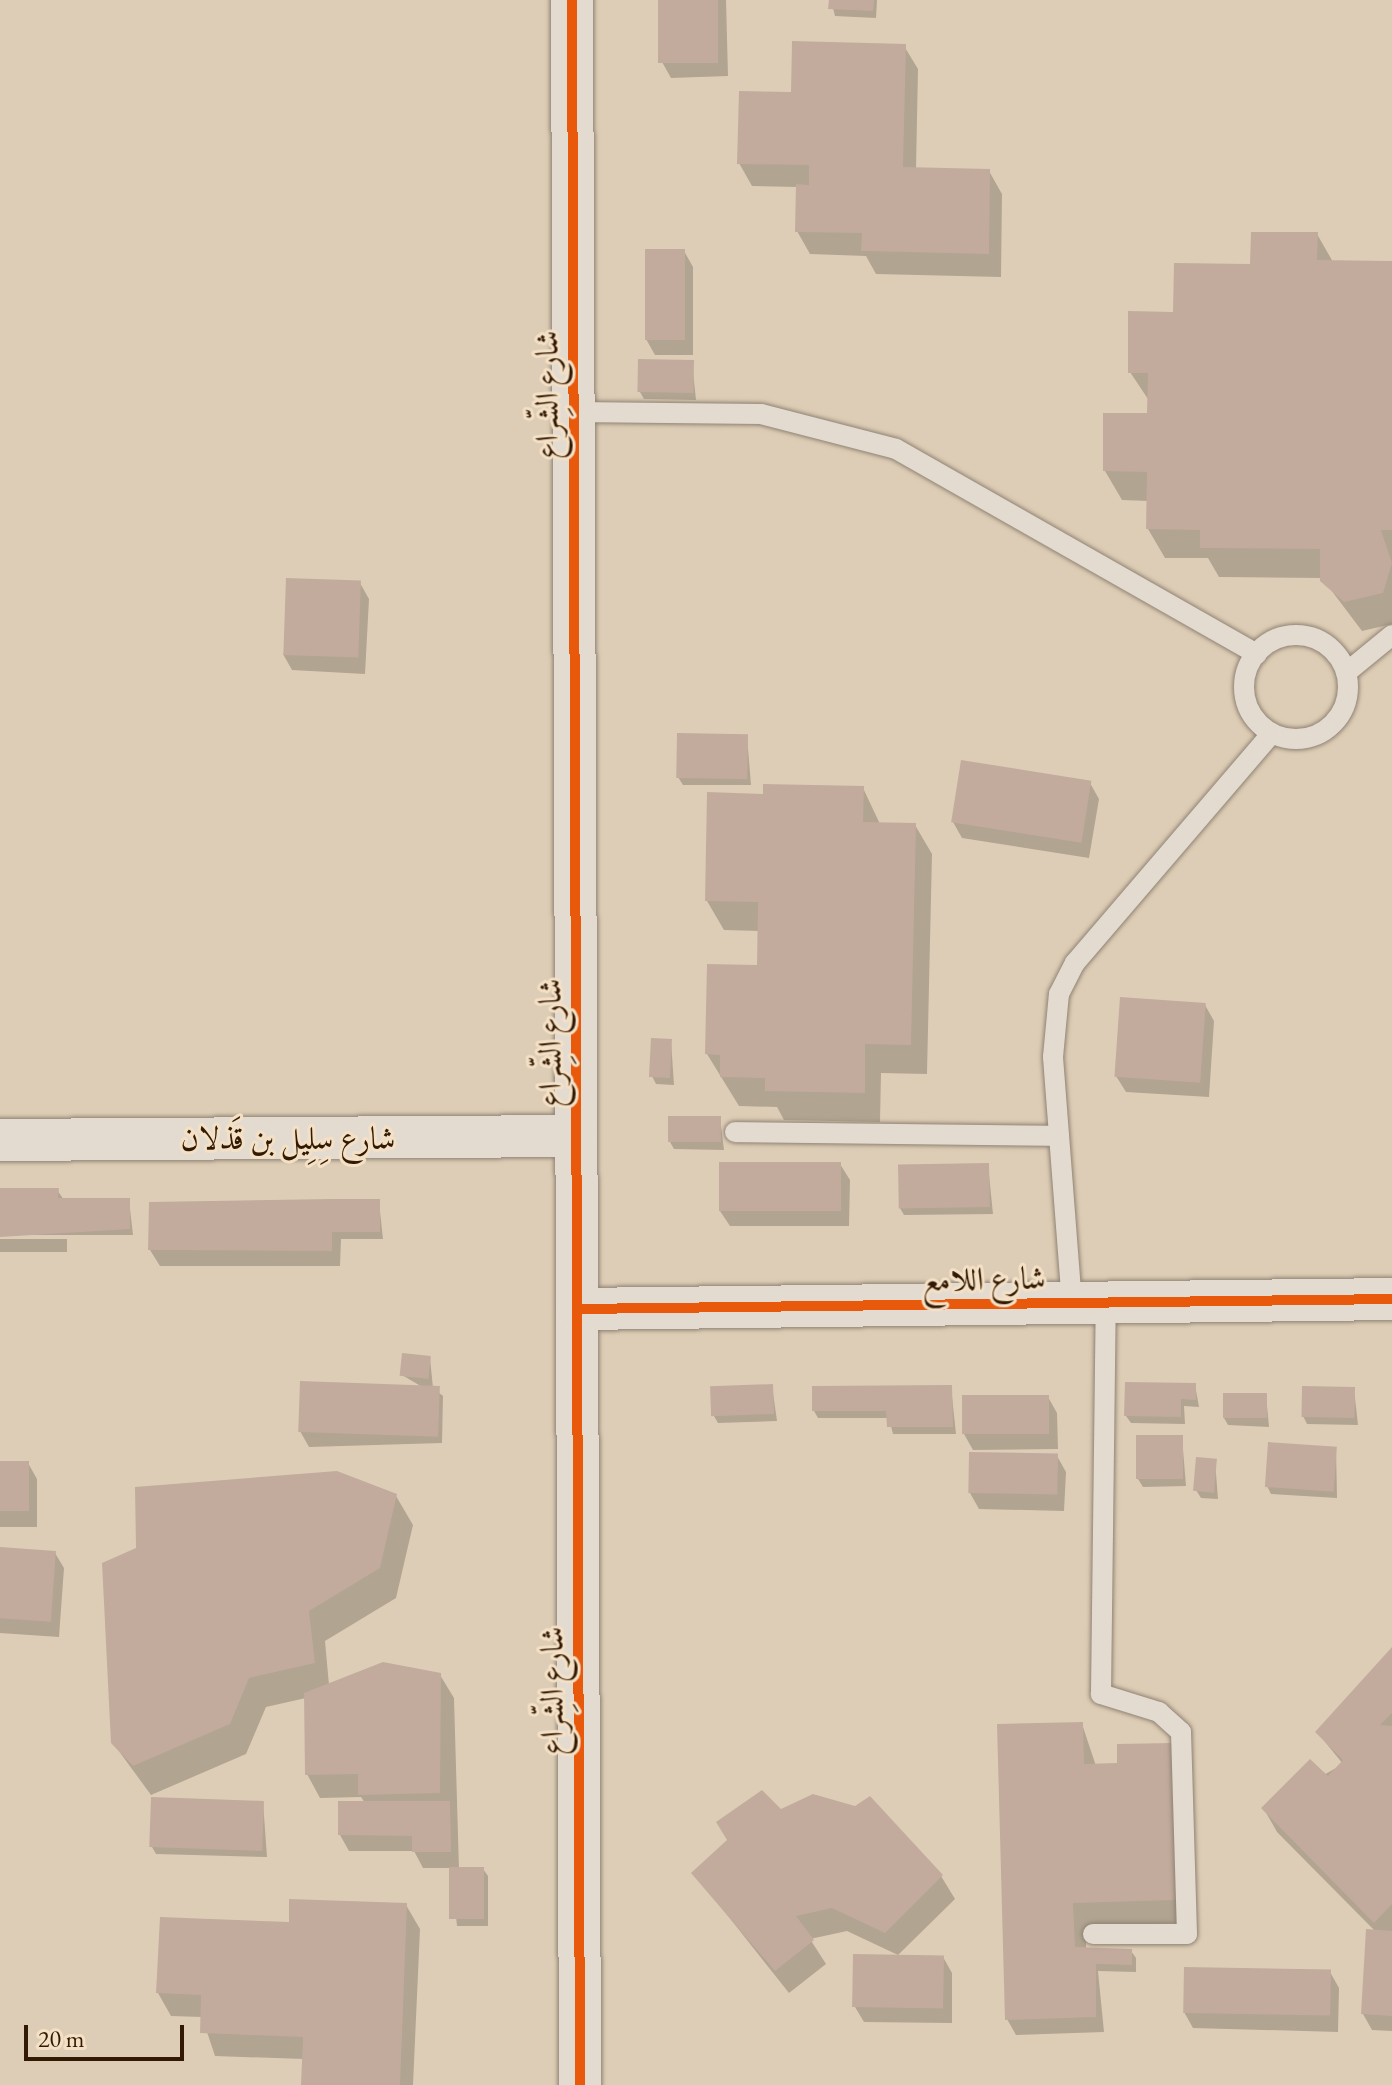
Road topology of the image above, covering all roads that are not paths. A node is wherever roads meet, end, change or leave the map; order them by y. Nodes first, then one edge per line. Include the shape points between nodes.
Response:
1 (572, 0) edge
2 (573, 412) junction
3 (1392, 635) edge
4 (1257, 654) junction
5 (1347, 672) junction
6 (1271, 734) junction
7 (735, 1132) dead end
8 (576, 1136) junction
9 (1059, 1136) junction
10 (0, 1140) edge
11 (1392, 1299) edge
12 (1089, 1303) junction
13 (577, 1309) junction
14 (1093, 1934) dead end
15 (580, 2085) edge

1 - 2 street, شارع الشِّراع
2 - 4 lane via 761,414 896,449
2 - 8 street, شارع الشِّراع
3 - 5 lane
4 - 5 lane via 1277,638 1311,636 1333,651
4 - 6 lane via 1244,692
5 - 6 lane via 1345,707 1329,728 1305,739
6 - 9 lane via 1075,963 1059,994 1053,1057
7 - 9 lane
8 - 10 street, شارع سِلِيل بن قَذلان
8 - 13 street, شارع الشِّراع
9 - 12 lane
11 - 12 street, شارع اللامع
12 - 13 street, شارع اللامع
12 - 14 lane via 1101,1694 1159,1712 1181,1732 1187,1934
13 - 15 street, شارع الشِّراع

